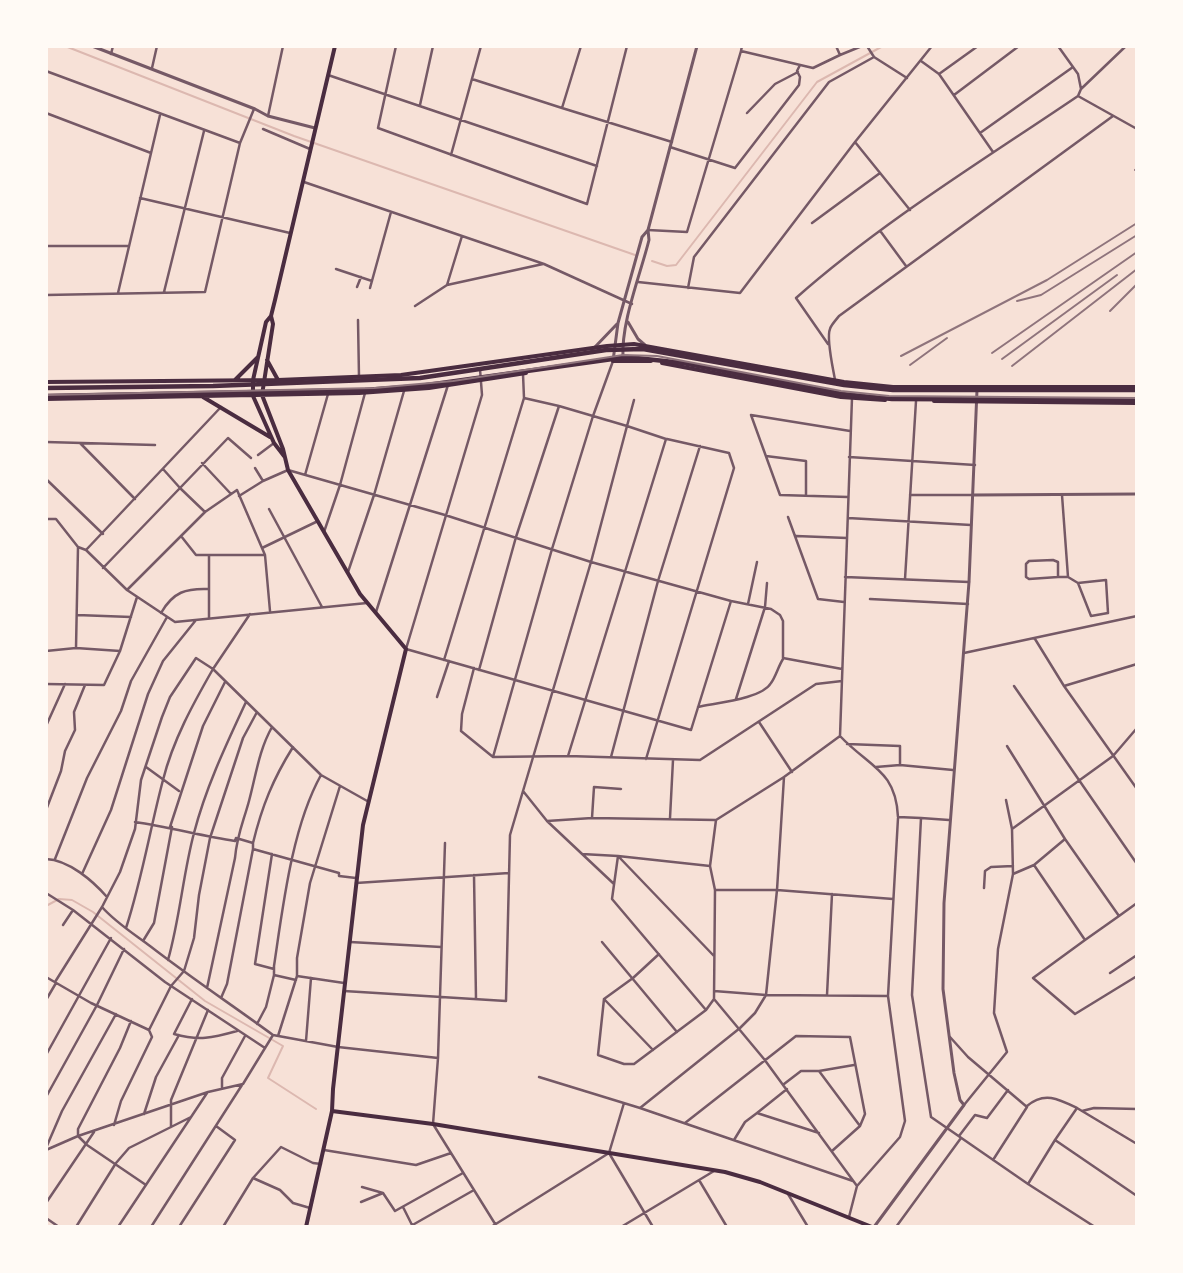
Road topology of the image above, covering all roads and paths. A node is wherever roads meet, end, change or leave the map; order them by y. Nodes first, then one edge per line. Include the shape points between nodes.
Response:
1 (92, 46) edge
2 (113, 46) edge
3 (157, 46) edge
4 (283, 46) edge
5 (334, 46) edge
6 (396, 46) edge
7 (433, 46) edge
8 (481, 46) edge
9 (581, 46) edge
10 (627, 46) edge
11 (697, 46) edge
12 (742, 46) edge
13 (836, 46) edge
14 (862, 46) edge
15 (867, 46) edge
16 (932, 46) edge
17 (978, 46) edge
18 (1019, 46) edge
19 (1058, 46) edge
20 (1126, 46) edge
21 (741, 51) junction
22 (111, 54) junction
23 (840, 55) junction
24 (874, 57) junction
25 (921, 61) junction
26 (800, 65) junction
27 (1073, 67) junction
28 (152, 68) junction
29 (46, 71) edge
30 (798, 72) junction
31 (939, 74) junction
32 (328, 75) junction
33 (907, 78) junction
34 (472, 79) junction
35 (1081, 89) junction
36 (386, 93) junction
37 (954, 95) junction
38 (1078, 96) junction
39 (420, 105) junction
40 (562, 108) junction
41 (254, 110) junction
42 (46, 113) edge
43 (747, 113) dead end
44 (160, 115) junction
45 (268, 116) junction
46 (1113, 116) junction
47 (462, 119) junction
48 (608, 122) junction
49 (315, 128) junction
50 (263, 129) dead end
51 (1137, 129) edge
52 (204, 131) junction
53 (980, 133) junction
54 (672, 142) junction
55 (855, 142) junction
56 (240, 143) junction
57 (670, 147) junction
58 (310, 149) junction
59 (993, 152) junction
60 (150, 153) junction
61 (451, 154) junction
62 (708, 158) junction
63 (597, 166) junction
64 (880, 173) junction
65 (302, 181) junction
66 (140, 198) junction
67 (183, 209) junction
68 (910, 210) junction
69 (390, 212) junction
70 (224, 218) junction
71 (812, 222) dead end
72 (648, 230) junction
73 (881, 232) junction
74 (290, 233) junction
75 (462, 236) junction
76 (46, 246) edge
77 (129, 246) junction
78 (544, 264) junction
79 (906, 266) junction
80 (336, 269) dead end
81 (360, 277) junction
82 (372, 281) junction
83 (638, 282) junction
84 (446, 285) junction
85 (357, 287) dead end
86 (370, 288) dead end
87 (688, 288) junction
88 (164, 292) junction
89 (118, 293) junction
90 (46, 295) edge
91 (625, 299) junction
92 (632, 304) junction
93 (415, 306) dead end
94 (271, 316) junction
95 (358, 320) dead end
96 (628, 321) junction
97 (618, 322) junction
98 (622, 345) junction
99 (645, 345) junction
100 (614, 346) junction
101 (828, 346) junction
102 (593, 348) junction
103 (258, 356) junction
104 (266, 358) junction
105 (623, 360) junction
106 (613, 361) junction
107 (479, 365) junction
108 (523, 374) junction
109 (359, 377) junction
110 (235, 380) junction
111 (253, 380) junction
112 (263, 380) junction
113 (278, 380) junction
114 (481, 380) junction
115 (835, 380) junction
116 (46, 382) edge
117 (448, 385) junction
118 (977, 386) junction
119 (46, 388) edge
120 (1137, 388) edge
121 (404, 389) junction
122 (365, 393) junction
123 (328, 394) junction
124 (262, 395) junction
125 (202, 396) junction
126 (253, 396) junction
127 (46, 398) edge
128 (524, 398) junction
129 (852, 398) junction
130 (634, 400) dead end
131 (916, 401) junction
132 (977, 402) junction
133 (1137, 402) edge
134 (222, 406) junction
135 (559, 406) junction
136 (593, 416) junction
137 (627, 426) junction
138 (850, 431) junction
139 (272, 438) junction
140 (666, 439) junction
141 (46, 442) edge
142 (80, 443) junction
143 (274, 443) junction
144 (155, 445) dead end
145 (700, 446) junction
146 (258, 455) dead end
147 (284, 456) junction
148 (766, 456) junction
149 (849, 457) junction
150 (251, 458) dead end
151 (913, 461) junction
152 (202, 463) junction
153 (975, 465) junction
154 (255, 468) dead end
155 (162, 469) junction
156 (288, 470) junction
157 (305, 475) junction
158 (46, 479) edge
159 (263, 481) junction
160 (340, 485) junction
161 (180, 488) junction
162 (231, 494) junction
163 (1137, 494) edge
164 (374, 495) junction
165 (806, 495) junction
166 (910, 495) junction
167 (974, 495) junction
168 (1062, 495) junction
169 (239, 496) junction
170 (848, 497) junction
171 (135, 499) junction
172 (408, 504) junction
173 (269, 509) dead end
174 (205, 512) junction
175 (445, 515) junction
176 (788, 517) dead end
177 (847, 518) junction
178 (46, 520) edge
179 (318, 521) junction
180 (909, 521) junction
181 (971, 525) junction
182 (483, 528) junction
183 (324, 532) junction
184 (103, 534) junction
185 (181, 536) junction
186 (795, 536) junction
187 (516, 537) junction
188 (284, 538) junction
189 (846, 538) junction
190 (78, 546) junction
191 (262, 548) junction
192 (552, 549) junction
193 (86, 550) junction
194 (209, 555) junction
195 (265, 555) junction
196 (591, 562) junction
197 (757, 562) dead end
198 (103, 568) junction
199 (625, 571) junction
200 (348, 573) junction
201 (845, 577) junction
202 (1058, 577) junction
203 (1068, 577) junction
204 (905, 579) junction
205 (658, 581) junction
206 (969, 582) junction
207 (767, 583) dead end
208 (1078, 583) junction
209 (209, 589) junction
210 (127, 590) junction
211 (696, 591) junction
212 (137, 597) junction
213 (870, 599) dead end
214 (731, 601) junction
215 (844, 602) junction
216 (367, 603) junction
217 (748, 604) junction
218 (968, 604) junction
219 (322, 606) junction
220 (765, 607) junction
221 (270, 612) junction
222 (161, 613) junction
223 (375, 613) junction
224 (250, 614) junction
225 (77, 615) junction
226 (1137, 616) edge
227 (131, 617) junction
228 (167, 617) junction
229 (209, 618) junction
230 (196, 620) junction
231 (1035, 639) junction
232 (76, 648) junction
233 (406, 649) junction
234 (46, 651) edge
235 (120, 651) junction
236 (964, 653) junction
237 (783, 658) junction
238 (444, 660) junction
239 (449, 661) junction
240 (1136, 665) edge
241 (474, 668) junction
242 (213, 669) junction
243 (842, 669) junction
244 (479, 670) junction
245 (516, 680) junction
246 (226, 681) junction
247 (842, 681) junction
248 (46, 684) edge
249 (65, 684) junction
250 (85, 684) junction
251 (1014, 686) dead end
252 (1064, 686) junction
253 (553, 690) junction
254 (437, 697) dead end
255 (736, 699) junction
256 (586, 700) junction
257 (246, 702) junction
258 (698, 707) junction
259 (623, 711) junction
260 (257, 712) junction
261 (656, 720) junction
262 (759, 722) junction
263 (46, 726) edge
264 (272, 727) junction
265 (1137, 728) edge
266 (840, 736) junction
267 (847, 744) junction
268 (1007, 746) dead end
269 (292, 747) junction
270 (534, 756) junction
271 (568, 756) junction
272 (1113, 756) junction
273 (493, 757) junction
274 (611, 757) junction
275 (646, 758) junction
276 (673, 759) junction
277 (900, 765) junction
278 (146, 767) junction
279 (875, 767) junction
280 (953, 770) junction
281 (792, 772) junction
282 (321, 775) junction
283 (784, 777) junction
284 (163, 779) junction
285 (1079, 780) junction
286 (340, 786) junction
287 (622, 789) dead end
288 (1137, 790) edge
289 (180, 791) junction
290 (523, 791) junction
291 (1006, 800) dead end
292 (369, 802) junction
293 (1044, 806) junction
294 (46, 810) edge
295 (898, 817) junction
296 (592, 818) junction
297 (670, 818) junction
298 (921, 818) junction
299 (716, 820) junction
300 (949, 820) junction
301 (547, 821) junction
302 (135, 822) junction
303 (153, 824) junction
304 (171, 827) junction
305 (1012, 829) junction
306 (194, 834) junction
307 (210, 838) junction
308 (236, 838) junction
309 (1065, 839) junction
310 (253, 843) junction
311 (445, 843) dead end
312 (253, 848) junction
313 (272, 854) junction
314 (582, 854) junction
315 (618, 856) junction
316 (46, 859) edge
317 (55, 859) junction
318 (293, 859) junction
319 (1137, 864) edge
320 (1034, 865) junction
321 (314, 866) junction
322 (710, 866) junction
323 (1013, 866) junction
324 (509, 873) junction
325 (82, 874) junction
326 (1013, 874) junction
327 (474, 875) junction
328 (444, 876) junction
329 (355, 880) junction
330 (614, 884) junction
331 (984, 888) dead end
332 (715, 890) junction
333 (777, 890) junction
334 (46, 893) edge
335 (832, 894) junction
336 (107, 898) junction
337 (893, 898) junction
338 (1137, 903) edge
339 (102, 906) junction
340 (73, 910) junction
341 (1119, 916) junction
342 (92, 922) junction
343 (63, 925) dead end
344 (126, 928) junction
345 (111, 938) junction
346 (1085, 940) junction
347 (143, 941) junction
348 (349, 942) junction
349 (602, 942) dead end
350 (441, 947) junction
351 (124, 949) junction
352 (659, 954) junction
353 (1137, 954) edge
354 (714, 956) junction
355 (168, 960) junction
356 (274, 969) junction
357 (184, 971) junction
358 (1110, 973) dead end
359 (274, 975) junction
360 (1137, 976) edge
361 (46, 977) edge
362 (296, 978) junction
363 (311, 978) junction
364 (633, 978) junction
365 (56, 983) junction
366 (344, 983) junction
367 (171, 986) junction
368 (207, 988) junction
369 (344, 991) junction
370 (714, 991) junction
371 (78, 995) junction
372 (766, 995) junction
373 (827, 995) junction
374 (888, 996) junction
375 (221, 998) junction
376 (439, 998) junction
377 (192, 999) junction
378 (604, 999) junction
379 (714, 999) junction
380 (46, 1000) edge
381 (476, 1000) junction
382 (97, 1005) junction
383 (208, 1010) junction
384 (706, 1010) junction
385 (116, 1014) junction
386 (131, 1022) junction
387 (257, 1024) junction
388 (740, 1028) junction
389 (150, 1030) junction
390 (238, 1030) junction
391 (677, 1032) junction
392 (179, 1035) junction
393 (245, 1035) junction
394 (272, 1035) junction
395 (278, 1036) junction
396 (949, 1036) junction
397 (194, 1039) junction
398 (306, 1041) junction
399 (266, 1046) junction
400 (338, 1047) junction
401 (653, 1050) junction
402 (46, 1055) edge
403 (438, 1058) junction
404 (764, 1059) junction
405 (854, 1066) junction
406 (819, 1071) junction
407 (989, 1075) junction
408 (539, 1077) dead end
409 (243, 1084) junction
410 (783, 1084) junction
411 (222, 1088) junction
412 (787, 1089) junction
413 (1008, 1090) junction
414 (208, 1092) junction
415 (46, 1097) edge
416 (624, 1103) junction
417 (171, 1105) junction
418 (964, 1105) junction
419 (1026, 1106) junction
420 (640, 1108) junction
421 (1077, 1108) junction
422 (1137, 1109) edge
423 (332, 1111) junction
424 (1082, 1111) junction
425 (757, 1113) junction
426 (144, 1114) junction
427 (190, 1117) junction
428 (684, 1123) junction
429 (433, 1124) junction
430 (114, 1125) junction
431 (216, 1126) junction
432 (860, 1126) junction
433 (171, 1127) junction
434 (947, 1128) junction
435 (94, 1132) junction
436 (819, 1133) junction
437 (78, 1136) junction
438 (960, 1137) junction
439 (734, 1140) junction
440 (1055, 1140) junction
441 (1137, 1144) edge
442 (87, 1145) junction
443 (46, 1149) edge
444 (324, 1150) junction
445 (832, 1151) junction
446 (451, 1153) junction
447 (609, 1153) junction
448 (993, 1160) junction
449 (116, 1164) junction
450 (321, 1164) junction
451 (715, 1170) junction
452 (463, 1173) junction
453 (253, 1178) junction
454 (699, 1180) junction
455 (854, 1181) junction
456 (1028, 1184) junction
457 (146, 1185) junction
458 (857, 1186) junction
459 (362, 1187) dead end
460 (474, 1190) junction
461 (787, 1192) junction
462 (382, 1193) junction
463 (1137, 1196) edge
464 (362, 1202) dead end
465 (46, 1203) edge
466 (403, 1207) junction
467 (311, 1208) junction
468 (644, 1213) junction
469 (849, 1217) junction
470 (46, 1218) edge
471 (496, 1225) edge
472 (411, 1226) edge
473 (59, 1227) edge
474 (76, 1227) edge
475 (118, 1227) edge
476 (151, 1227) edge
477 (179, 1227) edge
478 (223, 1227) edge
479 (306, 1227) edge
480 (491, 1227) edge
481 (621, 1227) edge
482 (653, 1227) edge
483 (727, 1227) edge
484 (808, 1227) edge
485 (873, 1227) edge
486 (896, 1227) edge
487 (1095, 1227) edge

1 - 22 street
2 - 22 street
3 - 28 street
4 - 45 street
5 - 32 main road
6 - 36 street
7 - 39 street
8 - 34 street
9 - 40 street
10 - 48 street
11 - 54 street
12 - 21 street
13 - 23 street
14 - 23 street
15 - 24 street
16 - 25 street
17 - 31 street
18 - 37 street
19 - 27 street
20 - 35 street
21 - 26 street
21 - 62 street
22 - 28 street
23 - 26 street via 813,68
24 - 33 street
24 - 87 street via 829,82 694,257
25 - 31 street
25 - 33 street
26 - 30 street
27 - 35 street
27 - 53 street
28 - 41 street
29 - 44 street
30 - 43 street via 775,84
30 - 62 street via 799,85 735,168
31 - 37 street
32 - 36 street
32 - 49 main road
33 - 55 street
34 - 40 street
34 - 47 street
35 - 38 street
36 - 39 street
36 - 61 street via 378,128
37 - 53 street
38 - 46 street
38 - 59 street
39 - 47 street
40 - 48 street
41 - 45 street
41 - 56 street
42 - 60 street
44 - 52 street
44 - 60 street
45 - 49 street
46 - 51 street
46 - 79 street
47 - 61 street
47 - 63 street
48 - 54 street
48 - 63 street
49 - 58 main road
50 - 58 street
52 - 56 street
52 - 67 street
53 - 59 street
54 - 57 street
55 - 64 street
55 - 87 street via 740,293
56 - 70 street
57 - 62 street
57 - 72 street
58 - 65 main road
59 - 68 street
60 - 66 street
61 - 63 street via 587,204
62 - 72 street via 687,232
64 - 68 street
64 - 71 street
65 - 69 street
65 - 74 main road
66 - 67 street
66 - 77 street
67 - 70 street
67 - 88 street
68 - 73 street
69 - 75 street
69 - 82 street
70 - 74 street
70 - 88 street via 205,292
72 - 83 street via 649,240
72 - 91 street via 642,237
73 - 79 street
73 - 101 street via 796,298
74 - 94 main road
75 - 78 street
75 - 84 street
76 - 77 street
77 - 89 street
78 - 84 street
78 - 91 street
79 - 101 street via 839,316 829,330
80 - 81 street
81 - 82 street
81 - 85 street
82 - 86 street
83 - 87 street
83 - 92 street
84 - 93 street
88 - 89 street
89 - 90 street
91 - 92 street
91 - 97 street
92 - 96 street
94 - 103 main road via 266,322
94 - 104 main road via 273,324
95 - 109 street
96 - 98 street
96 - 99 street
97 - 100 street
97 - 102 street
98 - 99 main road
98 - 100 main road
98 - 105 street
99 - 115 main road
100 - 102 main road
100 - 106 street
101 - 115 street via 832,353
102 - 107 main road
103 - 110 main road
103 - 111 main road
104 - 112 main road
104 - 113 main road
105 - 106 main road
105 - 129 main road via 691,367
106 - 108 main road
106 - 136 street
107 - 109 main road
107 - 114 street
108 - 114 main road
108 - 128 street
109 - 113 main road
110 - 111 main road
110 - 116 main road
111 - 112 main road
111 - 126 main road
112 - 113 main road
112 - 124 main road
114 - 117 main road
114 - 175 street via 482,395
115 - 118 main road via 893,388
117 - 121 main road
117 - 172 street
118 - 120 main road
118 - 132 street
119 - 120 main road via 392,380 634,348 844,385 893,390
121 - 122 main road
121 - 164 street
122 - 123 main road
122 - 160 street
123 - 124 main road
123 - 157 street
124 - 126 main road
124 - 147 main road
125 - 126 main road
125 - 127 main road
125 - 134 main road
126 - 139 main road
127 - 133 main road via 420,386 627,357 683,362 842,394 884,398
128 - 135 street
128 - 182 street
129 - 131 main road
129 - 138 street
130 - 137 street
131 - 132 main road
131 - 151 street
132 - 133 main road
132 - 153 street
134 - 139 main road
134 - 155 street
135 - 136 street
135 - 187 street
136 - 137 street
136 - 192 street
137 - 140 street
137 - 196 street
138 - 148 street via 751,415
138 - 149 street
139 - 143 main road
140 - 145 street
140 - 199 street
141 - 142 street
142 - 144 street
142 - 171 street
143 - 146 street
143 - 147 main road
145 - 205 street
145 - 211 street via 729,453 734,468
147 - 156 main road
148 - 165 street via 780,495
148 - 165 street via 806,461
149 - 151 street
149 - 170 street
150 - 152 street via 228,438
151 - 153 street
151 - 166 street
152 - 161 street
152 - 162 street
153 - 167 street
154 - 159 street
155 - 161 street
155 - 171 street
156 - 157 street
156 - 159 street
156 - 179 main road
157 - 160 street
158 - 184 street
159 - 169 street
160 - 164 street
160 - 183 street
161 - 174 street
161 - 198 street
162 - 169 street via 237,490
162 - 174 street
163 - 168 street
164 - 172 street
164 - 200 street
165 - 170 street
166 - 167 street
166 - 180 street
167 - 168 street
167 - 181 street
168 - 203 street
169 - 191 street
170 - 177 street
171 - 184 street
172 - 175 street
172 - 223 street
173 - 188 street
174 - 185 street
175 - 182 street
175 - 233 street
176 - 186 street
177 - 180 street
177 - 189 street
178 - 190 street via 56,519
179 - 183 main road
179 - 188 street
180 - 181 street
180 - 204 street
181 - 206 street
182 - 187 street
182 - 238 street
183 - 200 main road
184 - 193 street
185 - 194 street via 196,555
185 - 210 street
186 - 189 street
186 - 215 street via 818,599
187 - 192 street
187 - 244 street
188 - 191 street
188 - 219 street
189 - 201 street
190 - 193 street
190 - 225 street
191 - 195 street
192 - 196 street
192 - 245 street
193 - 198 street
194 - 195 street
194 - 209 street
195 - 221 street
196 - 199 street
196 - 253 street
197 - 217 street
198 - 210 street
199 - 205 street
199 - 256 street
200 - 216 main road
201 - 204 street
201 - 215 street
202 - 202 street via 1056,561 1029,561 1026,564 1026,577 1029,579
202 - 203 street
203 - 208 street
204 - 206 street
205 - 211 street
205 - 259 street
206 - 218 street
207 - 220 street
208 - 208 street via 1106,580 1108,613 1091,616
209 - 222 street via 183,590 172,597
209 - 229 street
210 - 212 street
211 - 214 street
211 - 261 street
212 - 222 street
212 - 227 street
213 - 218 street
214 - 217 street
214 - 258 street
215 - 243 street
216 - 219 street
216 - 223 main road
217 - 220 street
218 - 236 street
219 - 221 street
220 - 237 street via 780,615 783,621
220 - 255 street
221 - 224 street
222 - 228 street
223 - 233 main road
224 - 229 street
224 - 242 street
225 - 227 street
225 - 232 street
226 - 231 street
227 - 235 street
228 - 230 street via 175,622
228 - 317 street via 131,680
229 - 230 street
230 - 325 street via 163,661 148,694 111,810
231 - 236 street
231 - 252 street
232 - 234 street
232 - 235 street
233 - 238 street
233 - 292 main road
235 - 250 street via 104,685
236 - 280 street
237 - 243 street
237 - 255 street via 771,684 763,692
238 - 239 street
239 - 241 street
239 - 254 street
240 - 252 street
241 - 244 street
241 - 273 street via 461,731
242 - 246 street
242 - 278 street via 196,658 185,673 170,697
242 - 284 street via 182,726
243 - 247 street
244 - 245 street
245 - 253 street
245 - 273 street
246 - 257 street
246 - 289 street via 208,713
247 - 262 street via 816,684
247 - 266 street
248 - 249 street
249 - 250 street
249 - 263 street
250 - 294 street via 74,712 75,730
251 - 285 street
252 - 272 street
253 - 256 street
253 - 270 street
255 - 258 street
256 - 259 street
256 - 271 street
257 - 260 street
257 - 306 street via 218,763
258 - 261 street via 691,730
259 - 261 street
259 - 274 street
260 - 264 street
260 - 307 street via 243,738
261 - 275 street
262 - 276 street via 700,760
262 - 281 street
264 - 269 street
264 - 308 street via 262,745 249,803
265 - 272 street
266 - 267 street
266 - 281 street
267 - 277 street via 900,746
267 - 279 street
268 - 293 street
269 - 282 street
269 - 310 street via 273,779
270 - 271 street
270 - 273 street
270 - 290 street
271 - 274 street
272 - 285 street
272 - 288 street
274 - 275 street
275 - 276 street
276 - 297 street
277 - 279 street
277 - 280 street
278 - 284 street
278 - 302 street
279 - 295 street via 885,774 894,789
280 - 300 street
281 - 283 street
282 - 286 street
282 - 318 street via 309,796
283 - 299 street
283 - 333 street
284 - 289 street
284 - 303 street
285 - 293 street
285 - 319 street
286 - 292 street
286 - 321 street
287 - 296 street via 594,788
289 - 304 street
290 - 301 street
290 - 324 street via 510,835
291 - 305 street
292 - 329 main road
293 - 305 street
293 - 309 street
295 - 298 street
295 - 337 street
296 - 297 street
296 - 301 street
297 - 299 street
298 - 300 street
298 - 434 street via 912,995 931,1117
299 - 322 street
300 - 396 street via 943,989
301 - 314 street
302 - 303 street
302 - 336 street via 120,872
303 - 304 street
303 - 344 street
304 - 306 street
304 - 347 street via 154,923
305 - 323 street
306 - 307 street
306 - 355 street
307 - 308 street via 235,841
307 - 357 street via 194,938
308 - 310 street
308 - 368 street via 235,858
309 - 320 street
309 - 341 street
310 - 312 street
311 - 328 street
312 - 313 street
312 - 375 street via 227,984
313 - 318 street
313 - 356 street via 255,964
314 - 315 street
314 - 330 street
315 - 322 street
315 - 330 street
315 - 354 street
316 - 317 street
317 - 325 street
318 - 321 street
318 - 356 street
320 - 326 street
320 - 346 street
321 - 329 street
321 - 362 street via 296,958
322 - 332 street
323 - 326 street
323 - 331 street via 991,867 985,872
324 - 327 street
324 - 381 street via 506,1001
325 - 336 street
326 - 407 street via 998,949 994,1013 1006,1052
327 - 328 street
327 - 381 street
328 - 329 street
328 - 350 street
329 - 348 main road
330 - 352 street via 612,899
332 - 333 street
332 - 354 street
333 - 335 street
333 - 372 street
334 - 340 street
335 - 337 street
335 - 373 street
336 - 339 street
337 - 374 street
338 - 341 street
339 - 342 street
339 - 344 street
340 - 342 street
340 - 343 street
341 - 346 street
342 - 345 street
342 - 365 street
344 - 347 street
345 - 351 street
345 - 371 street
346 - 360 street via 1033,978 1075,1014
347 - 355 street
348 - 350 street
348 - 366 main road
349 - 364 street
350 - 376 street
351 - 367 street
351 - 382 street
352 - 364 street
352 - 384 street
353 - 358 street
354 - 370 street
355 - 357 street
356 - 359 street
357 - 367 street
357 - 368 street
359 - 362 street
359 - 387 street via 266,1007
361 - 365 street
362 - 363 street
362 - 395 street
363 - 366 street
363 - 398 street
364 - 378 street
364 - 391 street
365 - 371 street
365 - 380 street
366 - 369 main road
367 - 377 street
367 - 389 street
368 - 375 street
369 - 376 street
369 - 400 main road
370 - 372 street
370 - 379 street
371 - 382 street
371 - 402 street
372 - 373 street
372 - 388 street
373 - 374 street
374 - 458 street via 905,1121 900,1137
375 - 387 street
376 - 381 street
376 - 403 street
377 - 383 street
377 - 392 street via 174,1034
378 - 401 street
378 - 401 street via 598,1055 634,1064
379 - 384 street
379 - 388 street
382 - 385 street
382 - 415 street
383 - 390 street
383 - 397 street
384 - 391 street
385 - 386 street
385 - 443 street via 62,1111
386 - 389 street
386 - 437 street via 78,1130
387 - 394 street
388 - 404 street
388 - 420 street
389 - 430 street via 152,1037 121,1101
390 - 393 street
390 - 397 street via 212,1038
391 - 401 street
392 - 397 street
392 - 426 street via 156,1077
393 - 399 street
393 - 411 street via 222,1078
394 - 395 street
394 - 399 street
395 - 398 street
396 - 407 street
396 - 418 street via 960,1100
397 - 417 street
398 - 400 street
399 - 409 street
400 - 403 street
400 - 423 main road
403 - 429 street
404 - 405 street via 796,1036 850,1037
404 - 410 street
404 - 428 street
405 - 406 street
405 - 432 street via 865,1114
406 - 410 street via 801,1070
406 - 432 street
407 - 413 street
407 - 418 street
408 - 416 street
409 - 411 street
409 - 431 street
410 - 412 street
411 - 414 street
412 - 425 street
412 - 436 street
413 - 419 street
413 - 438 street via 987,1118 975,1115
414 - 417 street
414 - 427 street
416 - 420 street
416 - 447 street
417 - 426 street
417 - 433 street
418 - 434 street
419 - 421 street via 1035,1098 1054,1096
419 - 448 street
420 - 428 street
421 - 424 street
421 - 440 street
422 - 424 street via 1094,1108
423 - 429 main road
423 - 444 main road
424 - 441 street
425 - 436 street
425 - 439 street via 745,1122
426 - 430 street
427 - 433 street
427 - 457 street
428 - 439 street
429 - 446 street
429 - 447 main road
430 - 435 street
431 - 476 street
431 - 477 street via 235,1140
432 - 445 street
433 - 449 street via 129,1148
434 - 438 street
434 - 485 street
435 - 437 street
435 - 442 street
436 - 445 street
437 - 442 street
437 - 443 street
438 - 448 street
438 - 486 street
439 - 455 street
440 - 456 street
440 - 463 street
442 - 449 street
442 - 465 street
444 - 446 street via 416,1165
444 - 450 main road
445 - 455 street
446 - 452 street
447 - 451 main road
447 - 468 street
447 - 471 street
448 - 456 street
449 - 457 street
449 - 474 street
450 - 453 street via 281,1147
450 - 467 main road
451 - 454 street
451 - 461 main road
452 - 460 street
452 - 466 street
453 - 467 street via 280,1190 293,1203
453 - 478 street
454 - 468 street
454 - 483 street
455 - 458 street
456 - 487 street
457 - 475 street
458 - 469 street
459 - 462 street
460 - 471 street
460 - 472 street
461 - 469 main road
461 - 484 street
462 - 464 street
462 - 466 street via 394,1210
466 - 472 street
467 - 479 main road
468 - 481 street
468 - 482 street
469 - 485 main road
470 - 473 street
471 - 480 street

